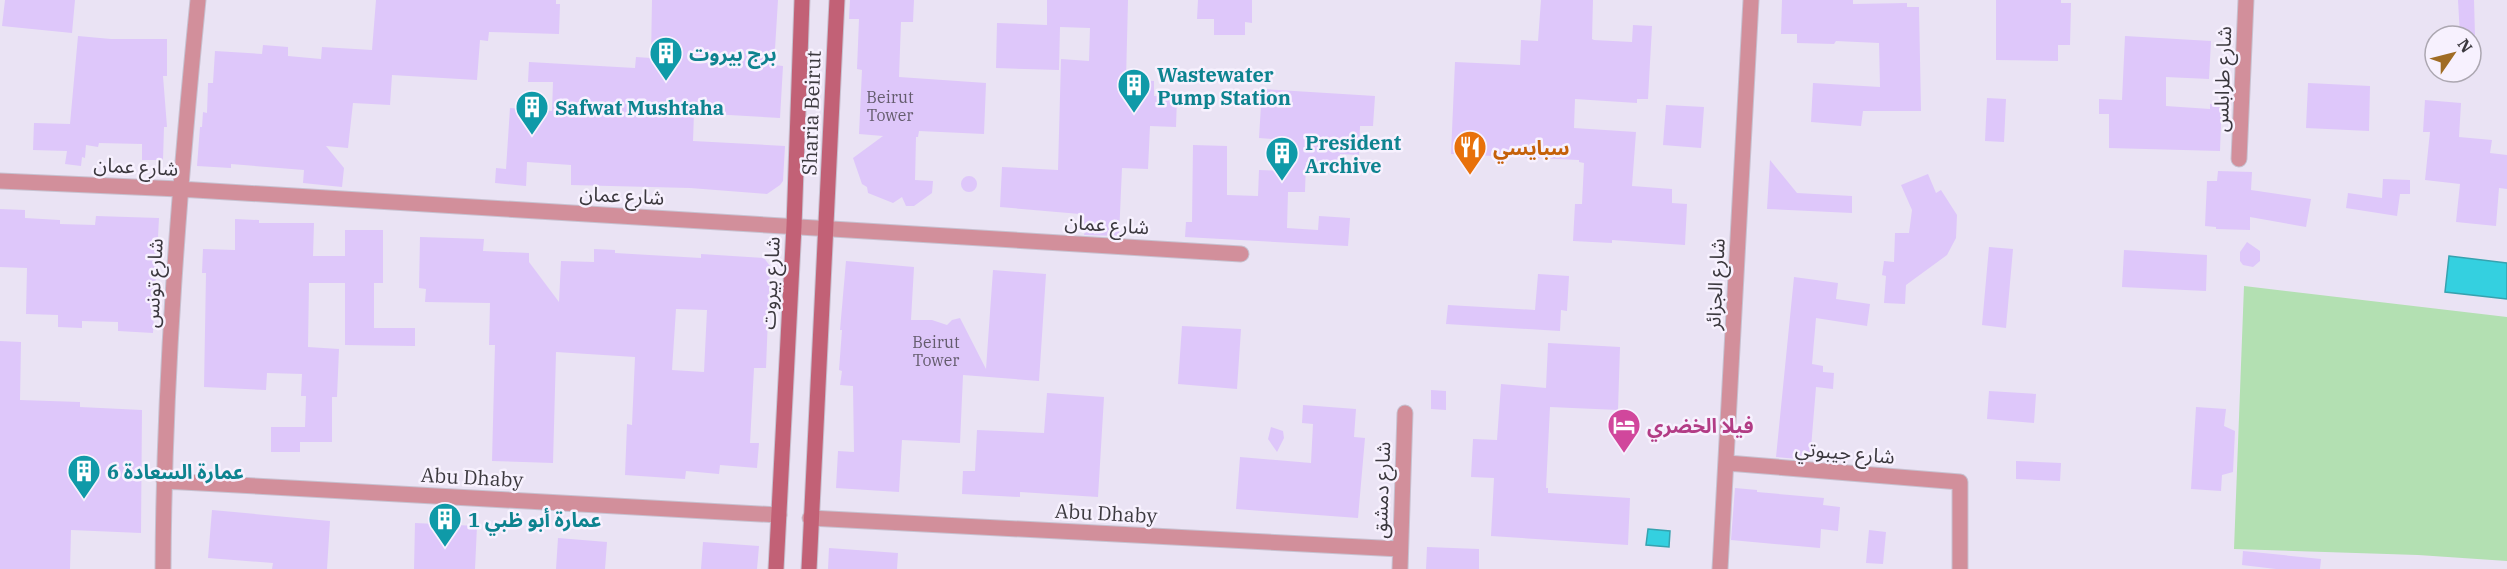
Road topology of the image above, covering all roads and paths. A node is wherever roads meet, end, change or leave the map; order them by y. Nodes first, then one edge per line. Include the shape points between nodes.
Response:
1 (198, 0) edge
2 (802, 0) edge
3 (837, 0) edge
4 (1751, 0) edge
5 (2246, 0) edge
6 (2240, 159) dead end
7 (0, 181) edge
8 (179, 189) junction
9 (794, 226) junction
10 (828, 228) junction
11 (1241, 254) dead end
12 (1405, 413) dead end
13 (1727, 463) junction
14 (164, 481) junction
15 (779, 515) junction
16 (810, 518) junction
17 (1400, 549) junction
18 (163, 569) edge
19 (776, 569) edge
20 (809, 569) edge
21 (1400, 569) edge
22 (1720, 569) edge
23 (1960, 569) edge

1 - 8 street, شارع تونس
2 - 9 main road, شارع بيروت
3 - 10 main road, Sharia Beirut
4 - 13 street, شارع الجزائر
5 - 6 street, شارع طرابلس
7 - 8 street, شارع عمان
8 - 9 street, شارع عمان
8 - 14 street, شارع تونس
9 - 10 street, شارع عمان
9 - 15 main road, شارع بيروت
10 - 11 street, شارع عمان
10 - 16 main road
12 - 17 street, شارع دمشق
13 - 22 street, شارع الجزائر
13 - 23 street, شارع جيبوتي via 1960,482
14 - 15 street, Abu Dhaby
14 - 18 street, شارع تونس
15 - 19 main road, شارع بيروت
16 - 17 street, Abu Dhaby
16 - 20 main road
17 - 21 street, شارع دمشق

